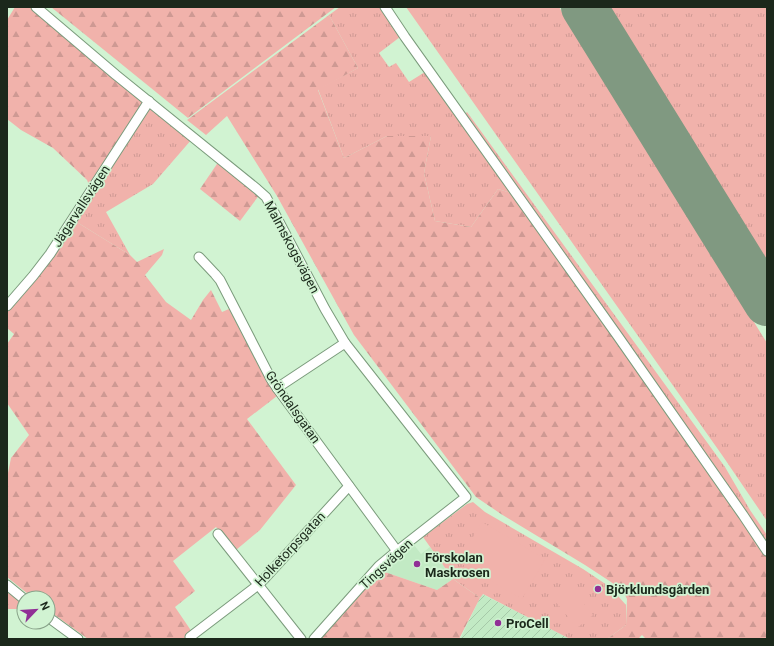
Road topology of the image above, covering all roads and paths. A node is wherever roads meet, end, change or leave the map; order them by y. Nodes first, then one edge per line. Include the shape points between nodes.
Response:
1 (36, 7) edge
2 (386, 7) edge
3 (149, 101) junction
4 (198, 257) dead end
5 (7, 306) edge
6 (344, 343) junction
7 (277, 388) junction
8 (349, 486) junction
9 (466, 497) joint
10 (218, 534) dead end
11 (397, 551) junction
12 (767, 552) edge
13 (7, 585) edge
14 (258, 585) junction
15 (16, 592) edge
16 (56, 623) edge
17 (190, 638) dead end
18 (78, 639) edge
19 (301, 639) edge
20 (314, 639) edge

1 - 3 street, Malmskogsvägen
2 - 12 street
3 - 5 street, Jägarvallsvägen via 50,254
3 - 6 street, Malmskogsvägen via 266,197
4 - 7 street, Gröndalsgatan via 220,280
6 - 7 street
6 - 9 street, Malmskogsvägen
7 - 8 street, Gröndalsgatan
8 - 11 street, Gröndalsgatan
8 - 14 street, Holketorpsgatan
9 - 11 street, Tingsvägen
10 - 14 street
11 - 20 street, Tingsvägen via 372,573
13 - 15 street
14 - 17 street, Holketorpsgatan
14 - 19 street
16 - 18 street

